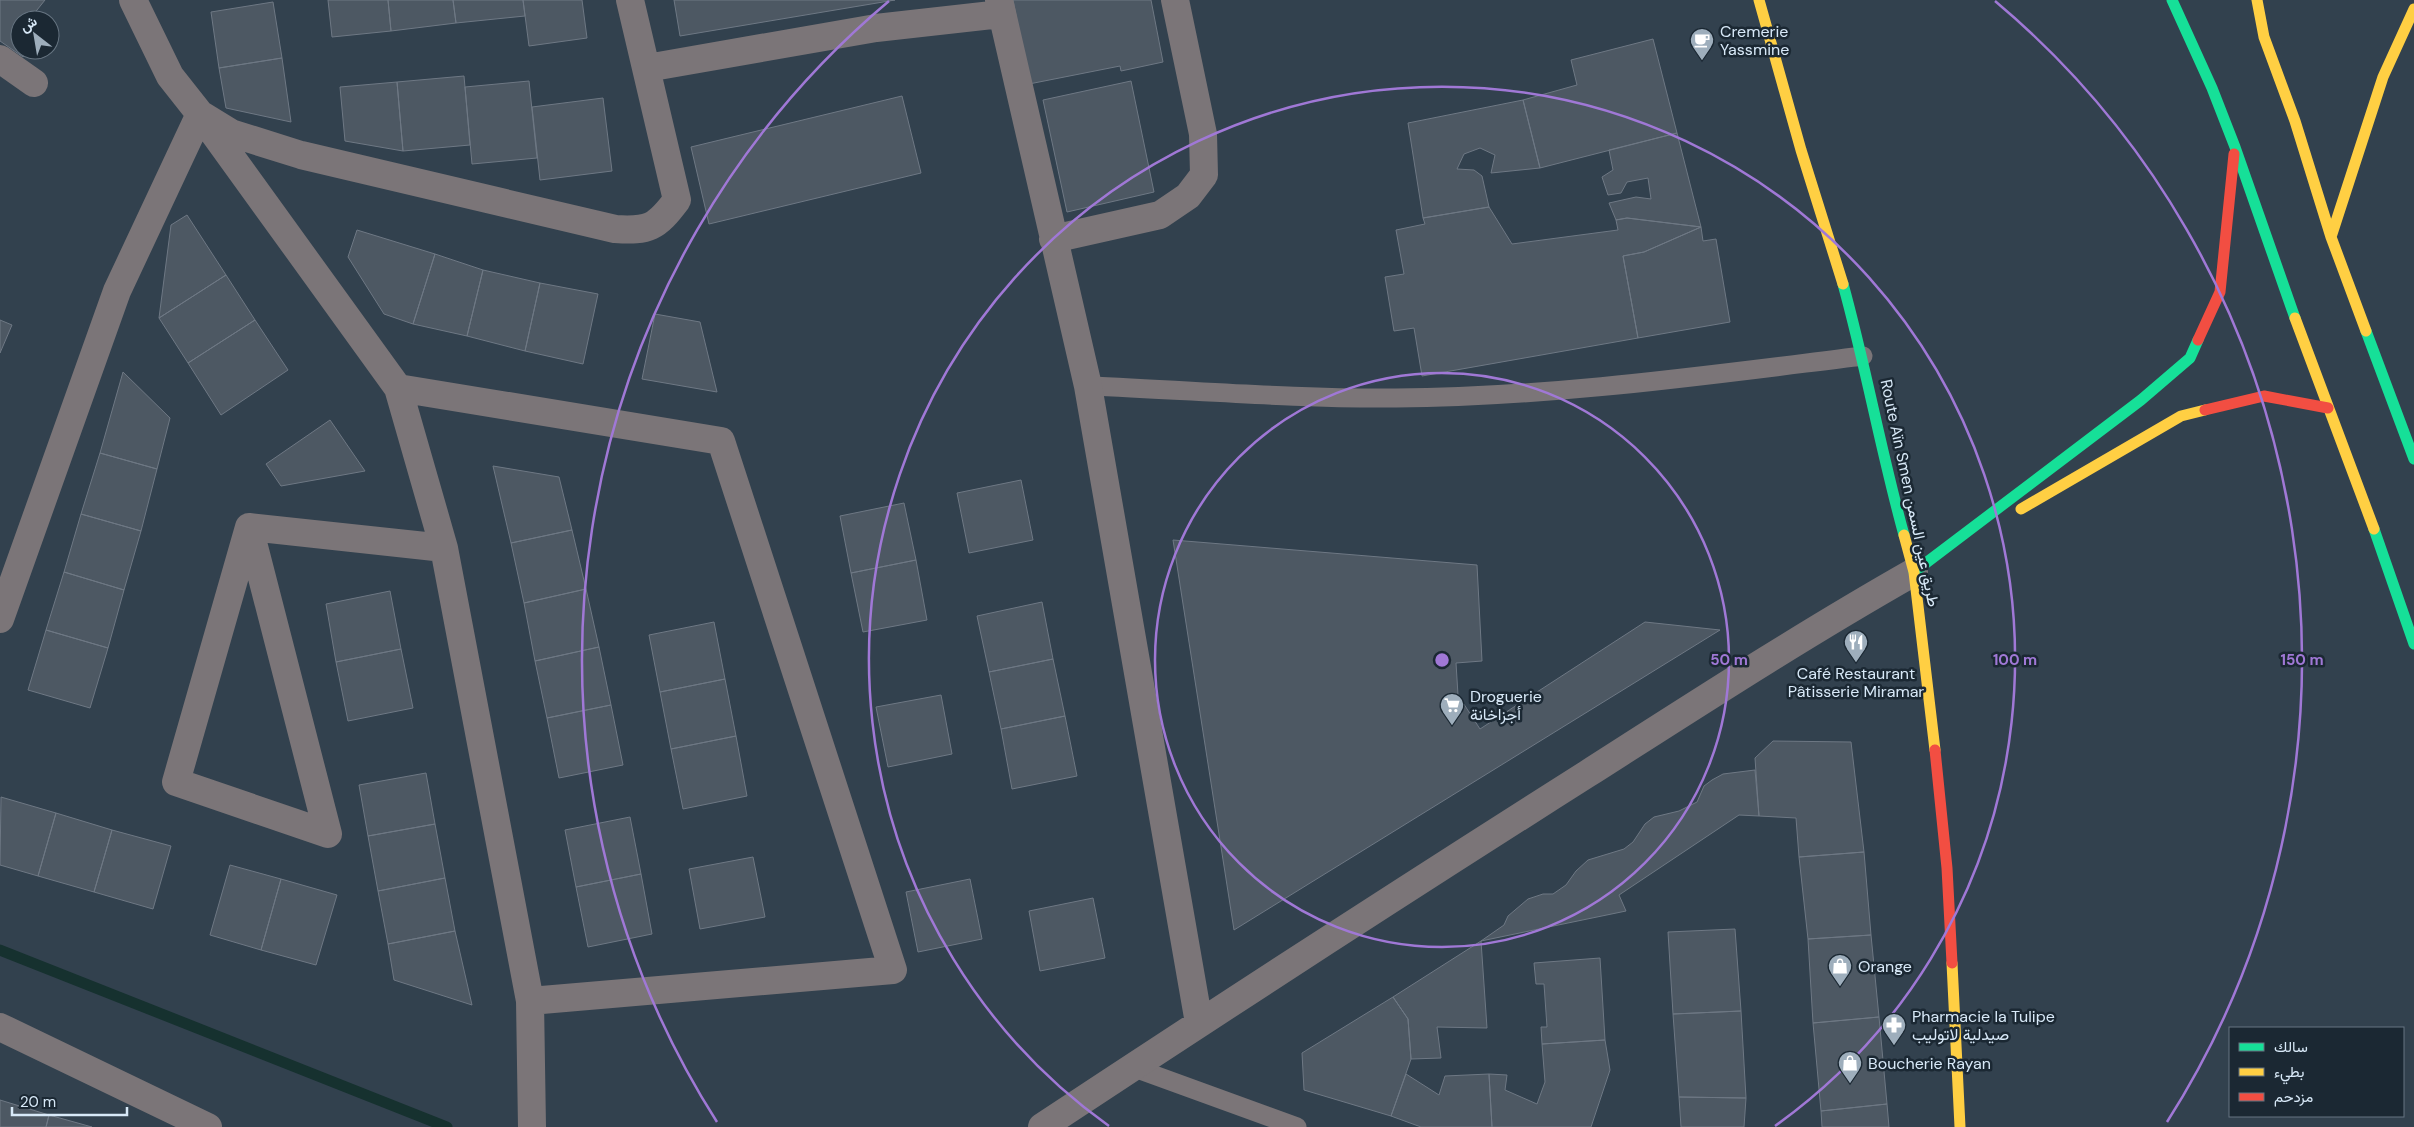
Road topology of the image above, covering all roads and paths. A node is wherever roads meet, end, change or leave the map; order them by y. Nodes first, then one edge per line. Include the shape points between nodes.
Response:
1 (133, 0) edge
2 (630, 0) edge
3 (1175, 0) edge
4 (1759, 0) edge
5 (2172, 0) edge
6 (2257, 0) edge
7 (1000, 7) edge
8 (2414, 9) edge
9 (0, 60) edge
10 (647, 68) junction
11 (34, 82) dead end
12 (200, 114) junction
13 (2235, 147) junction
14 (2331, 237) junction
15 (1053, 239) junction
16 (1863, 356) junction
17 (1088, 386) junction
18 (398, 388) junction
19 (2328, 408) junction
20 (2414, 459) edge
21 (248, 527) junction
22 (444, 548) junction
23 (1914, 572) junction
24 (0, 618) edge
25 (2414, 644) edge
26 (530, 1001) junction
27 (1199, 1023) junction
28 (0, 1027) edge
29 (1132, 1067) junction
30 (208, 1127) edge
31 (532, 1127) edge
32 (1042, 1127) edge
33 (1297, 1127) edge
34 (1960, 1127) edge

1 - 12 street via 170,76
2 - 10 street
3 - 15 street via 1203,134 1204,175 1188,196 1160,215
4 - 16 main road, Route Aïn Smen طريق عين السمن
5 - 13 main road
6 - 14 main road via 2264,37 2295,121
7 - 10 street
7 - 15 street
8 - 14 main road via 2383,77
9 - 11 street
10 - 12 street via 677,200 662,220 642,230 615,229 302,155 231,133
12 - 18 street
12 - 24 street via 117,290
13 - 19 main road
13 - 23 main road via 2220,292 2190,358 2141,400
14 - 20 main road
15 - 17 street
16 - 17 lane via 1647,382 1525,393 1406,398
16 - 23 main road, Route Aïn Smen طريق عين السمن via 1892,491
17 - 27 street
18 - 22 street
18 - 26 street via 721,441 893,970
19 - 23 main road via 2264,396 2181,416
19 - 25 main road
21 - 21 street via 176,782 328,834 318,796
21 - 22 street
22 - 26 street
23 - 27 street via 1822,625
23 - 34 main road, Route Aïn Smen طريق عين السمن via 1947,868
26 - 31 street
27 - 29 street
28 - 30 street
29 - 32 street
29 - 33 lane

